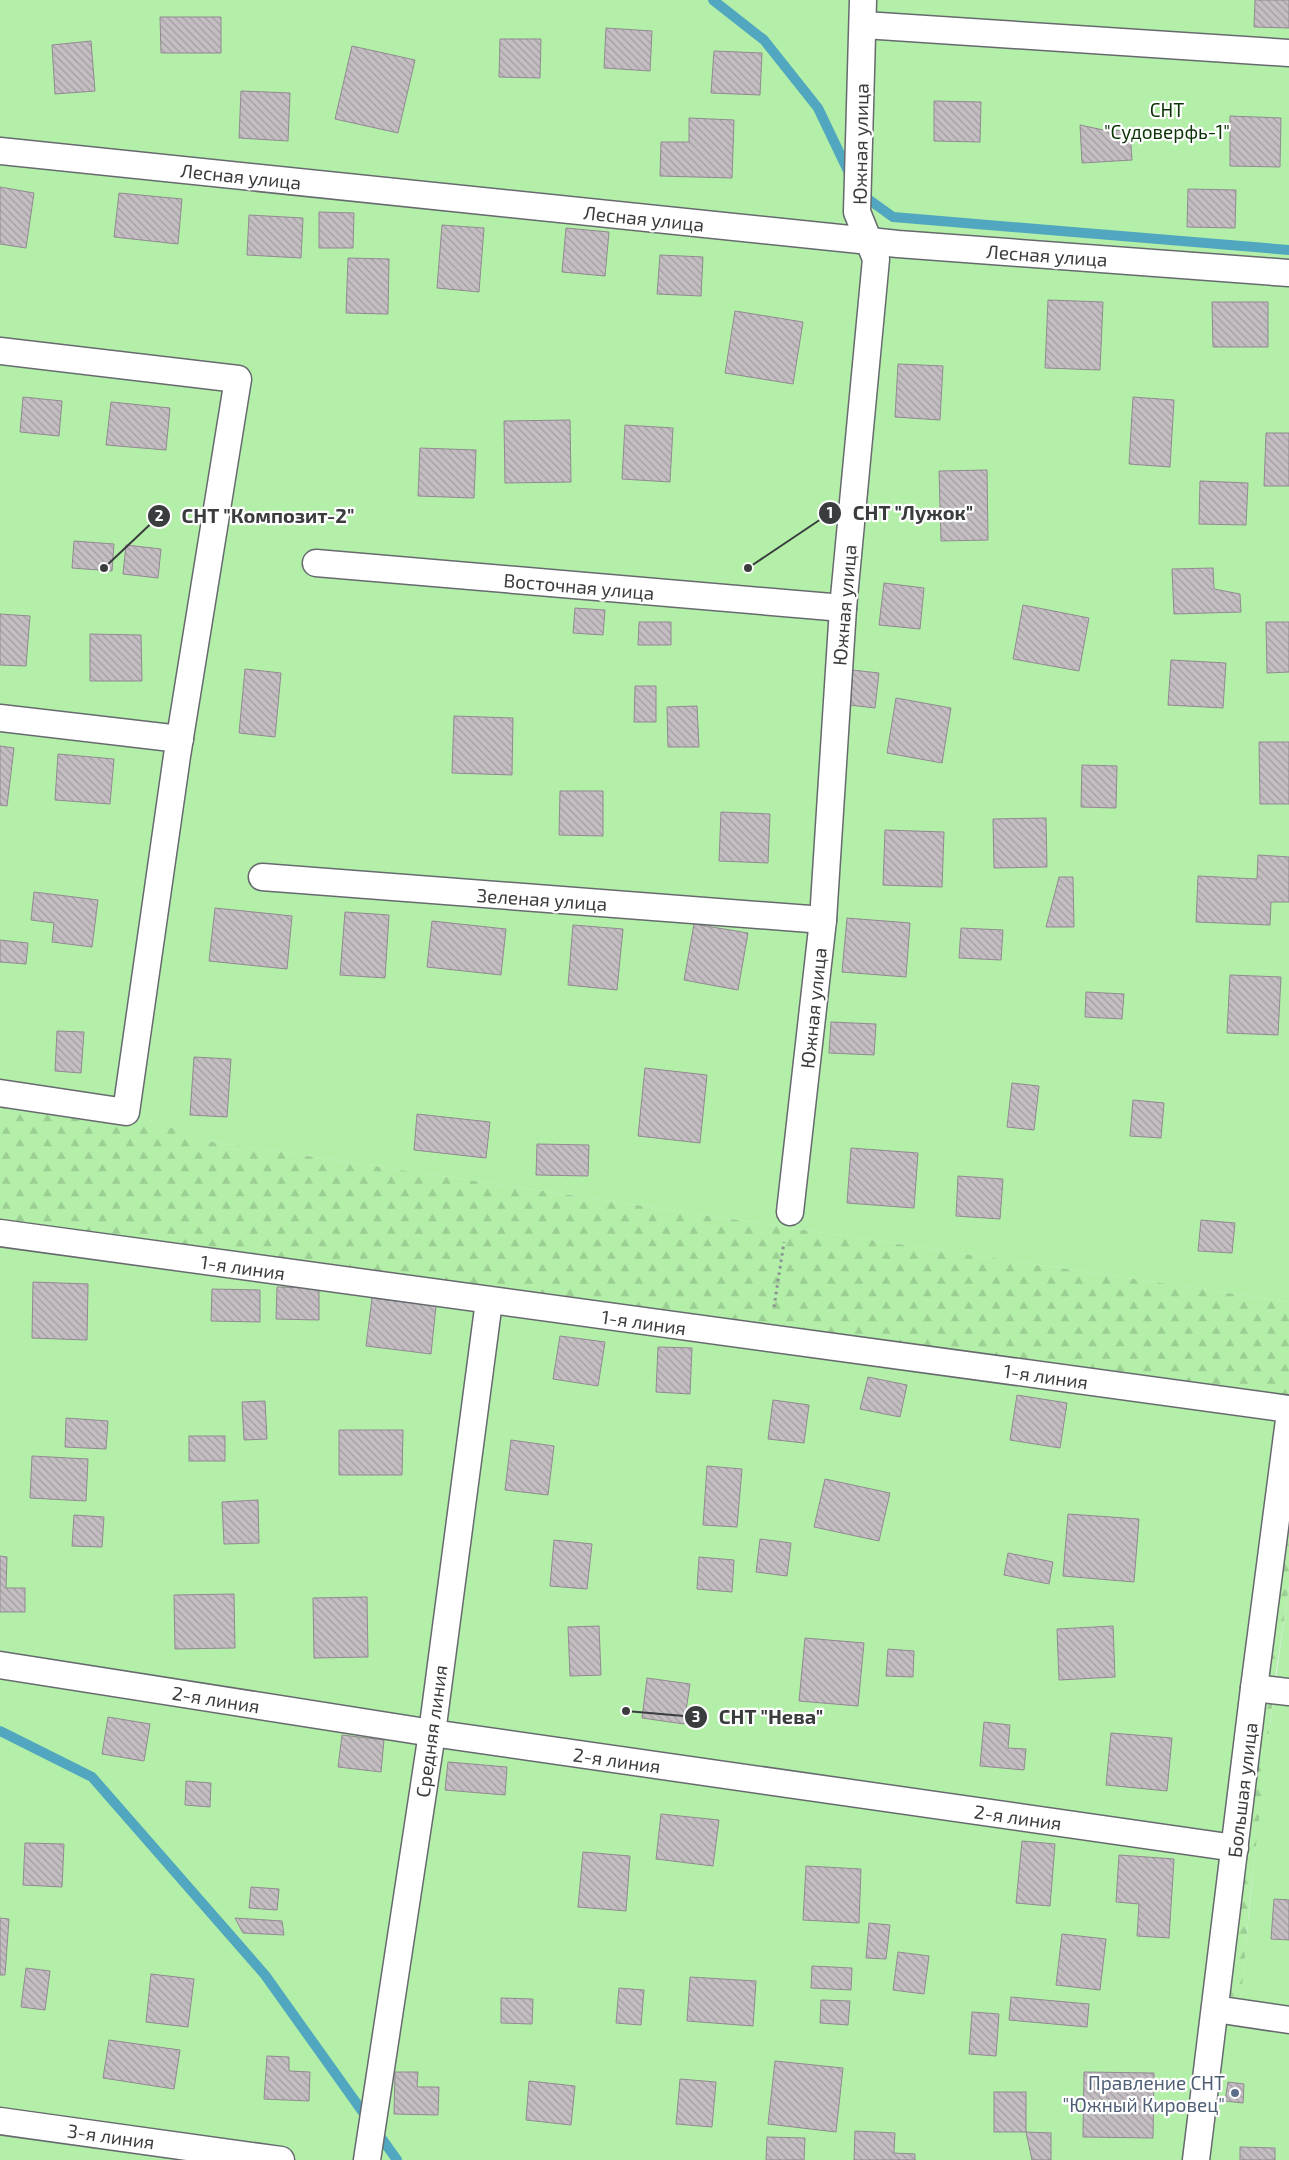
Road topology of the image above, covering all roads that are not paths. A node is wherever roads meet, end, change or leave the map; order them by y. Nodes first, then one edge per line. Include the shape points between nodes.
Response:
1 (863, 12) edge
2 (1289, 53) edge
3 (0, 151) edge
4 (868, 241) junction
5 (1289, 273) edge
6 (0, 351) edge
7 (316, 563) dead end
8 (843, 608) junction
9 (0, 718) edge
10 (180, 740) junction
11 (262, 877) dead end
12 (823, 920) junction
13 (0, 1093) edge
14 (790, 1212) road end
15 (0, 1233) edge
16 (489, 1301) junction
17 (1289, 1409) edge
18 (1289, 1420) edge
19 (0, 1665) edge
20 (1254, 1688) junction
21 (1289, 1692) edge
22 (432, 1734) junction
23 (1235, 1848) junction
24 (1215, 2009) junction
25 (1289, 2020) edge
26 (0, 2121) edge
27 (281, 2160) edge
28 (367, 2160) edge
29 (1196, 2160) edge

1 - 2 street
1 - 4 street, Южная улица via 858,212
3 - 4 street, Лесная улица
4 - 5 street, Лесная улица
4 - 8 street, Южная улица via 876,259
6 - 10 street via 238,379
7 - 8 street, Восточная улица
8 - 12 street, Южная улица
9 - 10 street
10 - 13 street via 126,1112
11 - 12 street, Зеленая улица
12 - 14 street, Южная улица
15 - 16 street, 1-я линия
16 - 17 street, 1-я линия
16 - 22 street, Средняя линия
18 - 20 street, Большая улица
19 - 22 street, 2-я линия
20 - 21 street
20 - 23 street, Большая улица
22 - 23 street, 2-я линия
22 - 28 street, Средняя линия
23 - 24 street, Большая улица
24 - 25 street
24 - 29 street, Большая улица
26 - 27 street, 3-я линия

